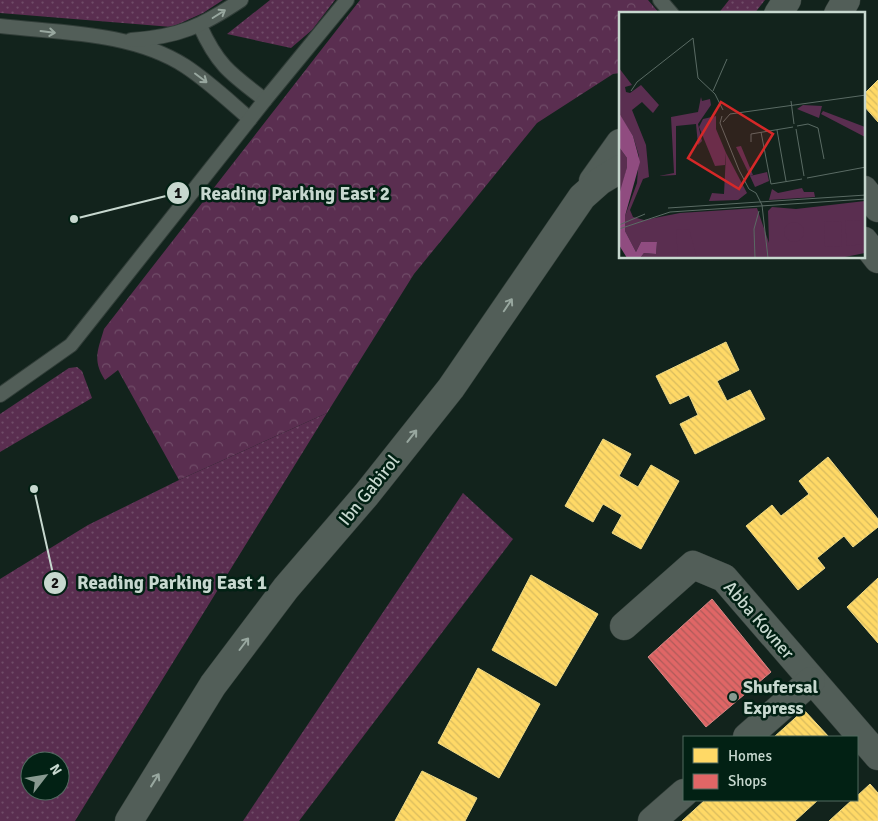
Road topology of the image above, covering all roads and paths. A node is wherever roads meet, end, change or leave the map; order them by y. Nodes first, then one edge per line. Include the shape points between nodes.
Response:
1 (241, 0) edge
2 (347, 0) edge
3 (660, 0) edge
4 (786, 0) edge
5 (846, 0) edge
6 (670, 12) edge
7 (779, 12) edge
8 (839, 12) edge
9 (0, 26) edge
10 (200, 26) junction
11 (123, 41) junction
12 (265, 100) junction
13 (250, 119) junction
14 (619, 144) edge
15 (619, 170) edge
16 (866, 193) edge
17 (582, 197) junction
18 (878, 208) edge
19 (866, 244) edge
20 (866, 254) edge
21 (878, 259) edge
22 (878, 269) edge
23 (0, 395) edge
24 (624, 626) dead end
25 (811, 681) junction
26 (748, 736) edge
27 (878, 756) edge
28 (683, 794) edge
29 (129, 821) edge
30 (652, 821) edge

10 -> 1 lane
2 - 12 lane
3 - 6 lane
4 - 7 main road
5 - 8 main road
9 -> 11 lane
10 - 11 lane via 157,38
10 - 12 lane via 215,57
11 -> 13 lane via 183,65
12 - 13 lane
13 - 23 lane via 71,345
14 - 17 main road
15 - 17 main road, Ibn Gabirol
16 - 18 main road
29 -> 17 main road, Ibn Gabirol via 213,685 286,588 366,495 451,388
19 - 21 main road
20 - 22 main road
24 - 25 main road, Abba Kovner via 693,565 724,578
25 - 26 main road
25 - 27 main road, Abba Kovner
28 - 30 main road

